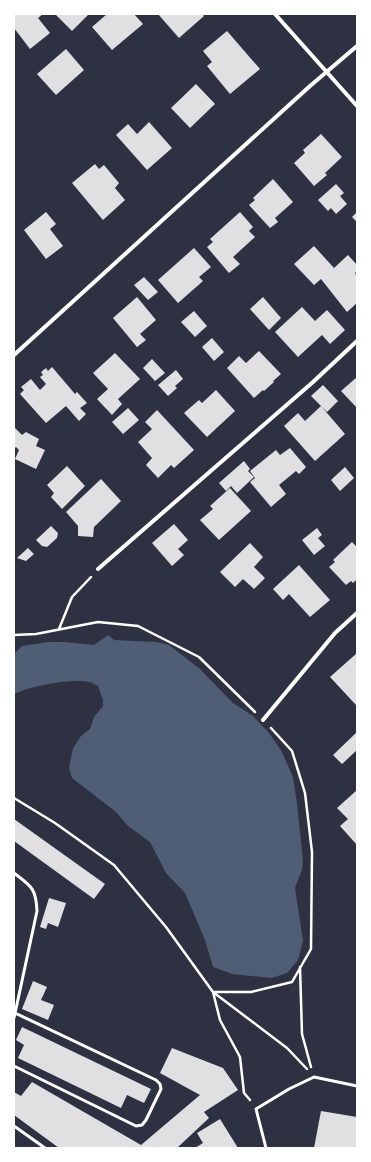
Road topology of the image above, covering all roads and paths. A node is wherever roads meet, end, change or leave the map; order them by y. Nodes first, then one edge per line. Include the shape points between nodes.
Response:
1 (275, 14) edge
2 (357, 46) edge
3 (327, 72) junction
4 (357, 106) edge
5 (357, 341) edge
6 (14, 355) edge
7 (98, 569) joint
8 (357, 612) edge
9 (58, 629) junction
10 (14, 635) edge
11 (263, 720) junction
12 (14, 798) edge
13 (14, 873) edge
14 (300, 967) junction
15 (212, 992) junction
16 (15, 1013) junction
17 (14, 1018) edge
18 (14, 1066) edge
19 (314, 1077) junction
20 (357, 1086) edge
21 (256, 1109) junction
22 (14, 1126) edge
23 (45, 1148) edge
24 (266, 1148) edge

1 - 3 street
2 - 3 street
3 - 4 street
3 - 6 street
5 - 7 street
7 - 9 path via 72,597
8 - 11 street via 335,633
9 - 10 path
9 - 11 path via 98,622 138,626 199,657
11 - 14 path via 292,751 305,794 312,852 311,949
12 - 15 path via 55,823 114,865 166,927
13 - 16 lane via 32,888 37,899 37,911
14 - 15 path via 292,982 251,992
14 - 19 path via 302,1034
15 - 19 path via 287,1048
15 - 21 path via 220,1020 240,1057 244,1093
16 - 17 lane
16 - 18 lane via 156,1080 161,1089 146,1120 142,1125 136,1126
19 - 20 lane
19 - 21 lane
21 - 24 lane
22 - 23 lane

